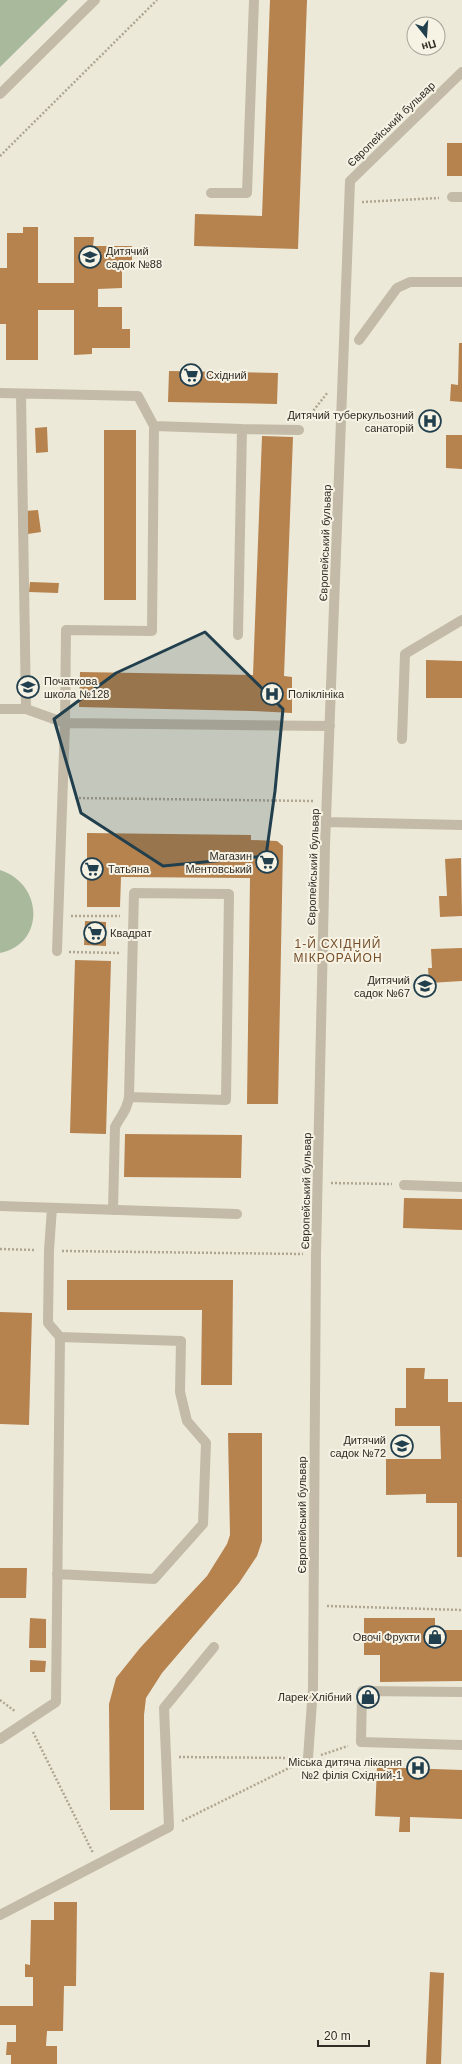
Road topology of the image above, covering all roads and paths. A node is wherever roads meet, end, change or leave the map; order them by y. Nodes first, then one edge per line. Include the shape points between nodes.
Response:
1 (95, 0) edge
2 (157, 0) edge
3 (254, 0) edge
4 (462, 72) edge
5 (0, 94) edge
6 (0, 156) edge
7 (211, 193) dead end
8 (457, 197) edge
9 (350, 203) junction
10 (462, 282) edge
11 (359, 340) dead end
12 (0, 393) edge
13 (21, 394) junction
14 (154, 426) junction
15 (242, 429) junction
16 (299, 430) dead end
17 (462, 620) edge
18 (238, 635) dead end
19 (0, 709) edge
20 (26, 709) junction
21 (66, 723) junction
22 (330, 726) junction
23 (402, 739) dead end
24 (63, 797) junction
25 (327, 802) junction
26 (326, 822) junction
27 (462, 825) edge
28 (59, 916) junction
29 (133, 916) junction
30 (57, 951) joint
31 (133, 954) junction
32 (129, 1097) junction
33 (318, 1183) junction
34 (404, 1184) joint
35 (462, 1187) edge
36 (0, 1206) edge
37 (52, 1208) junction
38 (114, 1210) junction
39 (237, 1214) dead end
40 (0, 1249) edge
41 (49, 1250) junction
42 (316, 1254) junction
43 (60, 1337) junction
44 (57, 1574) junction
45 (313, 1606) junction
46 (462, 1610) edge
47 (214, 1648) dead end
48 (462, 1692) edge
49 (0, 1700) edge
50 (27, 1721) junction
51 (0, 1739) edge
52 (361, 1742) junction
53 (462, 1745) edge
54 (165, 1757) junction
55 (308, 1758) junction
56 (169, 1827) junction
57 (98, 1862) junction
58 (0, 1915) edge

1 - 5 street
2 - 6 path
3 - 7 street via 247,193
4 - 9 street, Європейський бульвар via 350,181
8 - 9 path
9 - 22 street, Європейський бульвар
10 - 11 street via 410,282 397,288
12 - 13 street
13 - 14 street via 138,396
13 - 20 street
14 - 15 street
14 - 21 street via 152,631 66,630
15 - 16 street
15 - 18 street
17 - 23 street via 405,654
19 - 20 street
20 - 21 street
21 - 22 street
21 - 24 street
22 - 25 street, Європейський бульвар
24 - 25 path
24 - 28 street
25 - 26 street, Європейський бульвар
26 - 27 street
26 - 33 street, Європейський бульвар
28 - 29 path
28 - 30 street
29 - 31 street
29 - 32 street via 134,893 229,894 226,1100
30 - 31 path
31 - 32 street
32 - 38 street via 128,1109 115,1127
33 - 34 path
33 - 42 street, Європейський бульвар
34 - 35 street
36 - 37 street
37 - 38 street
37 - 41 street
38 - 39 street
40 - 41 path
41 - 42 path
41 - 43 street via 48,1323
42 - 45 street, Європейський бульвар
43 - 44 street
43 - 44 street via 181,1341 180,1392 187,1421 206,1443 203,1524 154,1578
44 - 50 street via 56,1702
45 - 46 path
45 - 55 street, Європейський бульвар via 313,1688
47 - 54 street via 164,1708
48 - 52 street via 362,1692
49 - 50 path
50 - 51 street
50 - 57 path
52 - 53 street
52 - 55 path
54 - 55 path
54 - 56 street
55 - 56 path
56 - 57 street
57 - 58 street

